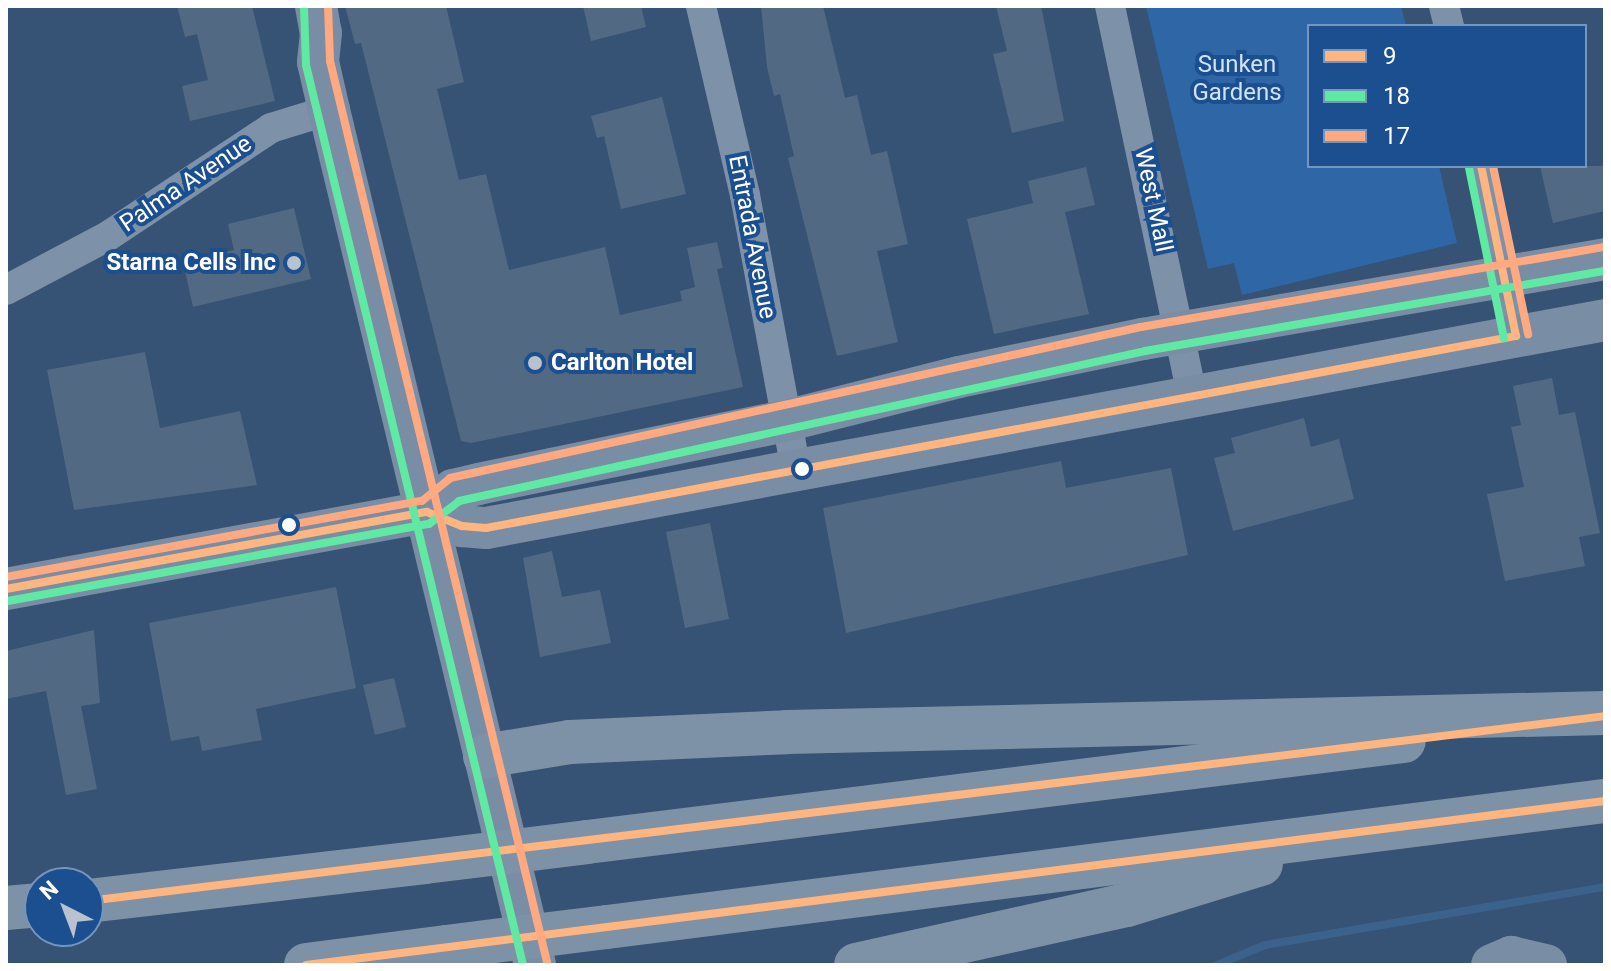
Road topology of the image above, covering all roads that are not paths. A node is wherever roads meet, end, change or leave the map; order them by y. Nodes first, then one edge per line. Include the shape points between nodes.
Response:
1 (294, 6) edge
2 (316, 6) edge
3 (701, 6) edge
4 (1110, 6) edge
5 (318, 62) junction
6 (329, 110) junction
7 (1481, 168) edge
8 (1605, 259) edge
9 (1505, 276) junction
10 (6, 290) edge
11 (1605, 320) edge
12 (1180, 332) junction
13 (1516, 336) junction
14 (1192, 395) junction
15 (785, 421) junction
16 (796, 469) junction
17 (427, 512) junction
18 (6, 589) edge
19 (1605, 714) edge
20 (485, 756) junction
21 (1605, 801) edge
22 (1373, 831) junction
23 (104, 899) edge
24 (306, 965) edge
25 (535, 965) edge
26 (856, 965) edge
27 (1492, 965) edge
28 (1546, 965) edge

1 - 5 main road via 303,40
2 - 5 main road via 321,33
3 - 15 street, Entrada Avenue via 745,195
4 - 12 street, West Mall
5 - 6 main road
6 - 10 street, Palma Avenue via 271,128 75,256
6 - 17 main road
7 - 9 street
8 - 9 main road
9 - 12 main road
9 - 13 street
11 - 13 main road
12 - 14 street, West Mall
12 - 15 main road via 959,377
13 - 14 main road
14 - 16 main road
15 - 16 street, Entrada Avenue
15 - 17 main road via 453,490
16 - 17 main road via 486,528 462,526
17 - 18 main road
17 - 20 main road
19 - 20 highway via 803,732 583,741
19 - 23 highway, bridge
20 - 25 main road
21 - 22 highway
22 - 24 highway, bridge
22 - 26 highway via 1127,905
27 - 28 main road via 1511,957

